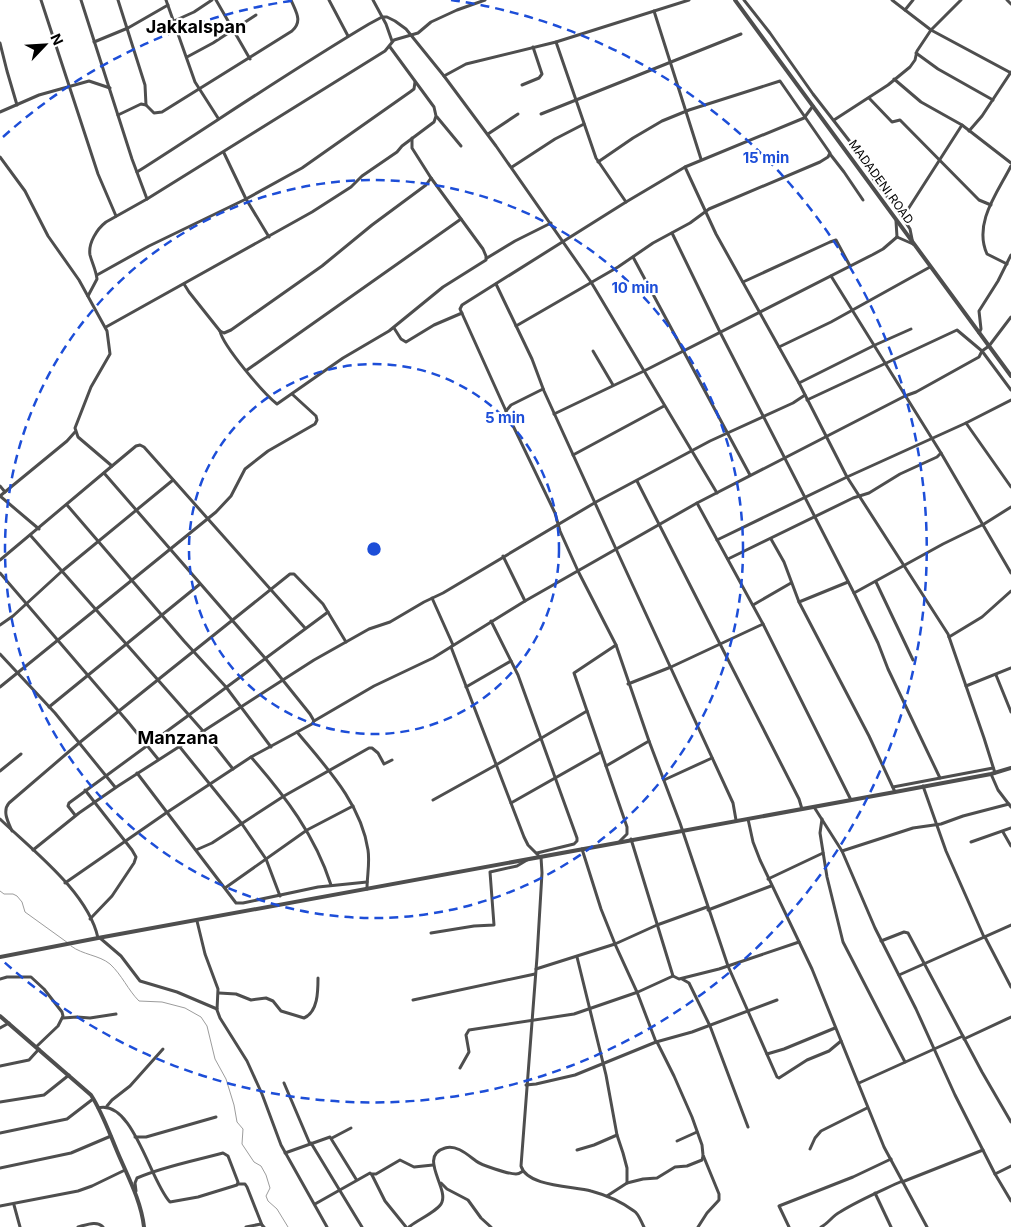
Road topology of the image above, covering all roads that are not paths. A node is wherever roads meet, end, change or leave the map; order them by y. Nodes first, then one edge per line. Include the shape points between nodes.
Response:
1 (41, 0) edge
2 (81, 0) edge
3 (118, 0) edge
4 (166, 0) edge
5 (212, 0) edge
6 (216, 0) edge
7 (292, 0) edge
8 (330, 0) edge
9 (372, 0) edge
10 (485, 0) edge
11 (689, 0) edge
12 (735, 0) edge
13 (744, 0) edge
14 (892, 0) edge
15 (913, 0) edge
16 (961, 0) edge
17 (1007, 0) edge
18 (1011, 4) edge
19 (168, 5) junction
20 (905, 10) junction
21 (654, 12) junction
22 (256, 15) dead end
23 (382, 17) junction
24 (174, 21) junction
25 (128, 28) junction
26 (232, 30) junction
27 (930, 30) junction
28 (741, 34) dead end
29 (412, 35) junction
30 (348, 36) junction
31 (392, 41) junction
32 (94, 42) junction
33 (556, 42) junction
34 (0, 43) edge
35 (390, 47) junction
36 (534, 47) junction
37 (916, 53) junction
38 (188, 57) junction
39 (250, 59) junction
40 (670, 62) junction
41 (1011, 72) edge
42 (444, 76) junction
43 (894, 79) junction
44 (415, 82) junction
45 (522, 85) dead end
46 (70, 87) junction
47 (110, 88) junction
48 (199, 89) junction
49 (869, 98) junction
50 (576, 100) junction
51 (993, 100) junction
52 (17, 105) junction
53 (146, 105) junction
54 (813, 106) junction
55 (0, 112) edge
56 (686, 112) junction
57 (518, 114) dead end
58 (541, 114) dead end
59 (118, 115) junction
60 (436, 116) junction
61 (806, 117) junction
62 (218, 118) junction
63 (834, 120) junction
64 (584, 124) junction
65 (962, 125) junction
66 (969, 131) junction
67 (488, 134) junction
68 (412, 138) junction
69 (461, 146) dead end
70 (224, 152) junction
71 (830, 154) junction
72 (0, 157) edge
73 (701, 159) junction
74 (940, 160) junction
75 (598, 162) junction
76 (1011, 164) edge
77 (512, 167) junction
78 (685, 167) junction
79 (137, 172) junction
80 (431, 178) junction
81 (148, 199) junction
82 (246, 199) junction
83 (863, 200) dead end
84 (626, 202) junction
85 (991, 205) junction
86 (705, 212) junction
87 (116, 216) junction
88 (903, 217) junction
89 (460, 219) junction
90 (896, 221) junction
91 (551, 223) junction
92 (672, 232) junction
93 (269, 237) junction
94 (897, 237) junction
95 (563, 241) junction
96 (914, 244) junction
97 (1011, 255) edge
98 (633, 257) junction
99 (487, 258) junction
100 (1007, 264) junction
101 (850, 266) junction
102 (930, 267) junction
103 (97, 275) junction
104 (831, 276) junction
105 (591, 282) junction
106 (743, 282) junction
107 (184, 284) junction
108 (496, 284) junction
109 (88, 296) junction
110 (852, 309) junction
111 (760, 311) junction
112 (462, 313) junction
113 (1011, 317) edge
114 (516, 326) junction
115 (106, 327) junction
116 (394, 328) junction
117 (911, 329) dead end
118 (220, 331) junction
119 (720, 332) junction
120 (979, 333) junction
121 (875, 345) junction
122 (988, 346) junction
123 (779, 347) junction
124 (683, 350) junction
125 (593, 351) dead end
126 (982, 351) junction
127 (885, 362) junction
128 (247, 370) junction
129 (644, 370) junction
130 (1011, 376) edge
131 (798, 383) junction
132 (613, 385) junction
133 (544, 389) junction
134 (1011, 390) edge
135 (292, 394) junction
136 (805, 395) junction
137 (905, 396) junction
138 (807, 400) junction
139 (1011, 400) edge
140 (664, 406) junction
141 (506, 411) junction
142 (554, 414) junction
143 (764, 416) junction
144 (966, 423) junction
145 (75, 432) junction
146 (727, 433) junction
147 (826, 436) junction
148 (932, 439) junction
149 (692, 450) junction
150 (941, 453) junction
151 (573, 455) junction
152 (784, 457) junction
153 (112, 466) junction
154 (104, 473) junction
155 (750, 475) junction
156 (847, 476) junction
157 (173, 480) junction
158 (637, 481) junction
159 (0, 486) edge
160 (1011, 487) edge
161 (5, 492) junction
162 (717, 493) junction
163 (0, 496) edge
164 (858, 496) junction
165 (805, 498) junction
166 (596, 502) junction
167 (697, 503) junction
168 (67, 505) junction
169 (1011, 507) edge
170 (137, 512) junction
171 (815, 518) junction
172 (207, 519) junction
173 (557, 524) junction
174 (660, 524) junction
175 (984, 524) junction
176 (39, 529) junction
177 (31, 536) junction
178 (771, 539) junction
179 (717, 540) junction
180 (99, 541) junction
181 (170, 549) junction
182 (616, 549) junction
183 (503, 556) junction
184 (0, 559) edge
185 (728, 559) junction
186 (904, 566) junction
187 (578, 571) junction
188 (61, 572) junction
189 (0, 573) edge
190 (1011, 573) edge
191 (132, 580) junction
192 (848, 582) junction
193 (876, 582) junction
194 (791, 583) junction
195 (200, 584) junction
196 (270, 590) junction
197 (1011, 591) edge
198 (854, 593) junction
199 (432, 598) junction
200 (525, 601) junction
201 (799, 602) junction
202 (26, 604) junction
203 (753, 605) junction
204 (95, 610) junction
205 (328, 612) junction
206 (162, 614) junction
207 (232, 621) junction
208 (491, 621) junction
209 (763, 624) junction
210 (0, 625) edge
211 (305, 628) junction
212 (949, 638) junction
213 (58, 641) junction
214 (346, 642) junction
215 (720, 644) junction
216 (126, 645) junction
217 (452, 646) junction
218 (616, 646) junction
219 (194, 651) junction
220 (0, 654) edge
221 (265, 658) junction
222 (913, 660) dead end
223 (510, 661) junction
224 (671, 667) junction
225 (1011, 668) edge
226 (18, 674) junction
227 (88, 675) junction
228 (996, 675) junction
229 (158, 680) junction
230 (284, 681) junction
231 (628, 684) junction
232 (966, 686) junction
233 (0, 687) edge
234 (226, 687) junction
235 (466, 688) junction
236 (242, 706) junction
237 (49, 707) junction
238 (119, 711) junction
239 (587, 711) junction
240 (1011, 712) edge
241 (189, 715) junction
242 (314, 721) junction
243 (203, 731) junction
244 (297, 732) junction
245 (541, 738) junction
246 (649, 742) junction
247 (79, 743) junction
248 (147, 746) junction
249 (179, 746) junction
250 (270, 747) junction
251 (602, 752) junction
252 (21, 754) dead end
253 (252, 757) junction
254 (712, 758) junction
255 (158, 760) junction
256 (392, 760) dead end
257 (496, 765) junction
258 (606, 766) junction
259 (1011, 768) edge
260 (233, 769) junction
261 (0, 771) edge
262 (993, 771) junction
263 (330, 772) junction
264 (136, 774) junction
265 (106, 775) junction
266 (556, 778) junction
267 (940, 778) junction
268 (664, 780) junction
269 (210, 785) junction
270 (923, 786) junction
271 (115, 787) junction
272 (894, 789) junction
273 (86, 790) junction
274 (284, 796) junction
275 (433, 800) dead end
276 (851, 800) junction
277 (94, 802) junction
278 (511, 803) junction
279 (1010, 805) edge
280 (354, 806) junction
281 (814, 807) junction
282 (802, 809) junction
283 (166, 813) junction
284 (75, 815) junction
285 (748, 818) junction
286 (0, 819) edge
287 (822, 819) junction
288 (736, 820) junction
289 (242, 824) junction
290 (936, 825) junction
291 (1011, 828) edge
292 (307, 830) junction
293 (12, 831) junction
294 (683, 831) junction
295 (1002, 832) junction
296 (631, 839) junction
297 (125, 842) junction
298 (620, 842) junction
299 (971, 842) dead end
300 (1011, 846) edge
301 (582, 849) junction
302 (33, 850) junction
303 (196, 850) junction
304 (842, 851) junction
305 (823, 854) junction
306 (539, 855) junction
307 (529, 858) junction
308 (266, 859) junction
309 (768, 879) junction
310 (367, 882) junction
311 (66, 883) junction
312 (331, 885) junction
313 (771, 886) junction
314 (225, 888) junction
315 (367, 888) junction
316 (280, 896) junction
317 (708, 908) junction
318 (90, 919) junction
319 (197, 921) junction
320 (657, 925) junction
321 (1011, 925) edge
322 (431, 932) dead end
323 (99, 937) junction
324 (985, 937) junction
325 (881, 941) junction
326 (799, 942) junction
327 (615, 944) junction
328 (0, 957) edge
329 (577, 957) junction
330 (925, 963) junction
331 (728, 966) junction
332 (536, 969) junction
333 (535, 974) junction
334 (899, 975) junction
335 (673, 976) junction
336 (318, 978) dead end
337 (682, 978) junction
338 (0, 979) edge
339 (1011, 987) edge
340 (637, 992) junction
341 (219, 993) junction
342 (413, 1000) dead end
343 (777, 1000) dead end
344 (217, 1010) junction
345 (589, 1010) junction
346 (748, 1011) junction
347 (116, 1014) dead end
348 (0, 1016) edge
349 (1011, 1017) edge
350 (63, 1018) junction
351 (531, 1020) junction
352 (9, 1023) junction
353 (710, 1026) junction
354 (0, 1028) edge
355 (836, 1028) junction
356 (964, 1038) junction
357 (841, 1041) junction
358 (656, 1042) junction
359 (38, 1048) junction
360 (163, 1049) dead end
361 (933, 1050) junction
362 (767, 1054) junction
363 (905, 1062) junction
364 (602, 1064) junction
365 (0, 1066) edge
366 (460, 1068) dead end
367 (70, 1075) junction
368 (284, 1084) dead end
369 (526, 1084) junction
370 (859, 1084) junction
371 (93, 1099) junction
372 (0, 1102) edge
373 (107, 1106) junction
374 (98, 1108) junction
375 (867, 1108) junction
376 (216, 1118) dead end
377 (1011, 1122) edge
378 (748, 1127) dead end
379 (351, 1128) dead end
380 (697, 1132) junction
381 (0, 1133) edge
382 (616, 1135) junction
383 (111, 1136) junction
384 (135, 1137) junction
385 (332, 1138) junction
386 (677, 1141) dead end
387 (310, 1143) junction
388 (810, 1149) dead end
389 (577, 1150) dead end
390 (983, 1150) junction
391 (285, 1153) junction
392 (703, 1156) junction
393 (891, 1159) junction
394 (433, 1165) junction
395 (1011, 1166) edge
396 (0, 1168) edge
397 (125, 1170) junction
398 (523, 1171) junction
399 (153, 1172) junction
400 (371, 1174) junction
401 (995, 1174) junction
402 (356, 1180) junction
403 (439, 1180) junction
404 (902, 1181) junction
405 (627, 1183) junction
406 (238, 1184) junction
407 (339, 1190) junction
408 (875, 1193) junction
409 (606, 1196) junction
410 (137, 1199) junction
411 (1011, 1201) edge
412 (14, 1204) junction
413 (315, 1204) junction
414 (0, 1206) edge
415 (263, 1226) edge
416 (20, 1227) edge
417 (78, 1227) edge
418 (103, 1227) edge
419 (144, 1227) edge
420 (246, 1227) edge
421 (327, 1227) edge
422 (362, 1227) edge
423 (408, 1227) edge
424 (491, 1227) edge
425 (644, 1227) edge
426 (698, 1227) edge
427 (789, 1227) edge
428 (821, 1227) edge
429 (891, 1227) edge
430 (926, 1227) edge

1 - 46 street
2 - 32 street
3 - 25 street
4 - 19 street
5 - 24 street
6 - 26 street
7 - 39 street via 299,20 297,27
8 - 30 street
9 - 23 street
10 - 29 street via 431,22
11 - 21 street
12 - 54 street, MADADENI ROAD
13 - 63 street
14 - 20 street
15 - 20 street
16 - 27 street
17 - 18 street
19 - 24 street
19 - 25 street
20 - 27 street
21 - 33 street
21 - 40 street
22 - 26 street
23 - 29 street via 395,21
23 - 30 street
23 - 31 street
24 - 38 street
25 - 32 street
25 - 53 street via 145,86
26 - 38 street
26 - 39 street
27 - 37 street
27 - 41 street
28 - 40 street
29 - 31 street
29 - 42 street
30 - 62 street
31 - 35 street
32 - 47 street
33 - 36 street
33 - 50 street
34 - 52 street
35 - 44 street
35 - 70 street
36 - 42 street via 466,64
36 - 45 street via 542,74
37 - 43 street via 913,63
37 - 51 street
38 - 48 street
39 - 48 street
40 - 50 street
40 - 56 street
41 - 51 street
42 - 67 street
43 - 49 street
43 - 65 street via 921,102
44 - 60 street via 434,107
44 - 82 street via 414,89 310,162
46 - 47 street via 89,81
46 - 52 street
46 - 87 street via 98,174
47 - 59 street
48 - 53 street via 160,113 154,113
48 - 62 street
49 - 63 street
49 - 74 street via 892,122 900,120
50 - 58 street
50 - 64 street
51 - 66 street
52 - 55 street
53 - 59 street via 138,105
54 - 61 street
54 - 90 street, MADADENI ROAD
56 - 61 street via 780,81
56 - 73 street
56 - 75 street via 655,125
57 - 67 street
59 - 79 street
60 - 68 street via 434,122
60 - 69 street
61 - 71 street
61 - 73 street
62 - 79 street
63 - 88 street
64 - 75 street
64 - 77 street
65 - 66 street
65 - 74 street
66 - 76 street
67 - 77 street
68 - 80 street via 412,148
68 - 93 street via 348,189
70 - 81 street
70 - 82 street
71 - 83 street
71 - 86 street via 820,162
72 - 109 street via 25,191 48,236
73 - 78 street
74 - 85 street via 979,200
74 - 88 street
75 - 84 street
76 - 85 street
77 - 91 street
78 - 84 street
78 - 86 street
79 - 81 street
80 - 89 street
80 - 118 street via 314,271 228,332
81 - 87 street
82 - 93 street
82 - 103 street
84 - 95 street
85 - 100 street via 982,229 985,251
86 - 92 street
86 - 106 street
87 - 103 street via 100,227 90,247
88 - 96 street
89 - 99 street
89 - 128 street
90 - 94 street
90 - 96 street, MADADENI ROAD
91 - 95 street
91 - 99 street
92 - 98 street
92 - 119 street
93 - 107 street
94 - 96 street
94 - 101 street via 883,249
95 - 105 street
95 - 108 street
96 - 102 street, MADADENI ROAD
97 - 100 street
98 - 105 street
98 - 124 street
99 - 116 street via 443,287
100 - 120 street via 979,311
101 - 104 street
101 - 106 street via 836,240
102 - 110 street
102 - 120 street, MADADENI ROAD
103 - 109 street
104 - 110 street
104 - 111 street
105 - 114 street
105 - 129 street
106 - 111 street
107 - 115 street
107 - 118 street
108 - 112 street via 461,306
108 - 114 street
109 - 115 street
110 - 121 street
110 - 123 street
111 - 119 street
111 - 123 street
112 - 116 street via 406,342
112 - 141 street
113 - 122 street
114 - 133 street
115 - 145 street via 110,354 91,387
116 - 135 street via 343,358
117 - 121 street
118 - 128 street via 224,342
119 - 124 street
119 - 143 street
120 - 122 street, MADADENI ROAD
121 - 127 street
121 - 131 street
122 - 126 street
122 - 130 street, MADADENI ROAD
123 - 131 street
124 - 129 street
124 - 146 street
125 - 132 street
126 - 127 street via 958,330
126 - 134 street
126 - 137 street via 977,359
127 - 137 street
127 - 138 street
128 - 135 street via 277,404
129 - 132 street
129 - 140 street
131 - 136 street
132 - 142 street
133 - 141 street via 511,405
133 - 142 street
135 - 172 street via 316,416 316,423 244,469 228,501
136 - 138 street
136 - 143 street
137 - 147 street
137 - 148 street
138 - 147 street
139 - 144 street
140 - 149 street
140 - 151 street
141 - 173 street via 555,512
142 - 151 street
143 - 146 street
143 - 152 street
144 - 148 street
144 - 160 street
145 - 153 street via 80,440
145 - 161 street
146 - 149 street
146 - 155 street
147 - 152 street
147 - 156 street
148 - 150 street
148 - 156 street
149 - 158 street
149 - 162 street
150 - 164 street
150 - 175 street
151 - 166 street
152 - 155 street
152 - 165 street
153 - 154 street
153 - 157 street via 136,446 142,445
154 - 168 street
154 - 170 street
155 - 162 street
156 - 164 street
156 - 165 street
157 - 170 street
157 - 172 street
158 - 166 street
158 - 174 street
159 - 161 street
161 - 163 street
162 - 167 street
163 - 176 street
164 - 171 street
164 - 186 street
165 - 171 street
165 - 179 street
166 - 173 street
166 - 182 street
167 - 174 street
167 - 179 street
168 - 176 street
168 - 180 street
169 - 175 street
170 - 180 street
170 - 181 street
171 - 178 street
171 - 192 street
172 - 181 street
172 - 196 street
173 - 183 street
173 - 187 street
174 - 182 street
174 - 215 street
175 - 186 street
175 - 190 street
176 - 177 street
177 - 184 street
177 - 188 street
178 - 185 street
178 - 194 street
179 - 185 street
180 - 188 street
180 - 191 street
181 - 191 street
181 - 195 street
182 - 187 street
182 - 224 street
183 - 199 street
183 - 200 street
185 - 203 street
186 - 193 street
186 - 212 street
187 - 200 street
187 - 218 street
188 - 202 street
188 - 204 street
189 - 202 street
191 - 204 street
191 - 206 street
192 - 198 street
192 - 201 street
193 - 198 street
193 - 222 street
194 - 201 street
194 - 203 street
195 - 206 street
195 - 207 street
196 - 205 street via 292,573
196 - 207 street
196 - 211 street
197 - 212 street via 982,617
198 - 267 street
199 - 214 street
199 - 217 street
200 - 208 street
201 - 272 street
202 - 210 street
202 - 213 street
203 - 209 street
204 - 213 street
204 - 216 street
205 - 211 street
205 - 214 street
206 - 216 street
206 - 219 street
207 - 219 street
207 - 221 street
208 - 217 street
208 - 223 street
209 - 215 street
209 - 276 street
211 - 221 street
212 - 232 street
213 - 226 street
213 - 227 street
214 - 230 street
215 - 224 street
215 - 282 street
216 - 227 street
216 - 229 street
217 - 235 street
217 - 242 street
218 - 231 street
218 - 239 street via 575,672
219 - 229 street
219 - 234 street
220 - 226 street
221 - 230 street
221 - 234 street
223 - 235 street
223 - 245 street
224 - 231 street
224 - 254 street
225 - 228 street
226 - 233 street
226 - 237 street
227 - 237 street
227 - 238 street
228 - 232 street
228 - 240 street
229 - 238 street
229 - 241 street
230 - 236 street
230 - 242 street
231 - 246 street
232 - 262 street
234 - 236 street
234 - 241 street
235 - 257 street
236 - 243 street
236 - 250 street
237 - 247 street
238 - 247 street
238 - 248 street
239 - 245 street
239 - 251 street
241 - 243 street
241 - 248 street
242 - 244 street
243 - 249 street
243 - 260 street
244 - 250 street
244 - 263 street
245 - 257 street
245 - 266 street
246 - 258 street
246 - 268 street
247 - 265 street
247 - 293 street via 6,806
248 - 255 street
248 - 265 street
249 - 255 street
249 - 269 street
250 - 253 street
251 - 258 street
251 - 266 street
252 - 261 street
253 - 260 street
253 - 274 street
254 - 268 street
254 - 288 street via 734,803
255 - 264 street
256 - 263 street via 384,764 370,748
257 - 275 street
257 - 278 street
258 - 298 street via 627,830
259 - 262 street
260 - 269 street
262 - 267 street
262 - 270 street
262 - 279 street via 998,790
263 - 274 street
263 - 280 street
264 - 271 street
264 - 283 street
265 - 271 street
265 - 273 street
266 - 278 street
266 - 306 street via 577,841
267 - 272 street
268 - 294 street
269 - 283 street
269 - 289 street
270 - 272 street
270 - 290 street
271 - 277 street
272 - 276 street
273 - 277 street
273 - 284 street via 68,804
274 - 289 street
274 - 292 street
276 - 281 street
277 - 284 street
277 - 297 street
278 - 306 street via 526,842
279 - 290 street
280 - 292 street
280 - 310 street via 368,850
281 - 282 street
281 - 287 street
282 - 285 street
283 - 297 street
283 - 303 street
284 - 302 street
285 - 288 street
285 - 309 street via 753,842
286 - 293 street
287 - 304 street
287 - 305 street
288 - 294 street
289 - 303 street
289 - 308 street
290 - 304 street via 913,828
290 - 324 street
291 - 295 street
292 - 308 street
292 - 312 street
293 - 302 street
294 - 296 street
294 - 317 street
295 - 299 street
295 - 300 street
296 - 298 street
296 - 320 street
297 - 311 street
297 - 318 street via 135,855 134,863 112,896
298 - 301 street
301 - 306 street
301 - 327 street
302 - 311 street
303 - 314 street
304 - 325 street
305 - 309 street
305 - 363 street via 843,942
306 - 307 street
306 - 332 street via 542,873
307 - 315 street
307 - 322 street via 518,866 490,872 494,925
308 - 314 street
308 - 316 street
309 - 313 street
310 - 312 street
310 - 315 street
311 - 318 street
312 - 316 street
313 - 317 street
313 - 326 street
314 - 316 street via 236,903
315 - 319 street
317 - 320 street
317 - 331 street
318 - 323 street
319 - 323 street
319 - 341 street
320 - 327 street
320 - 335 street
321 - 324 street
323 - 328 street
323 - 344 street via 122,956 140,981 177,992
324 - 330 street
324 - 339 street
325 - 330 street via 908,932
325 - 334 street
326 - 331 street
326 - 355 street
327 - 329 street
327 - 340 street
329 - 332 street
329 - 345 street
330 - 334 street
330 - 356 street
331 - 337 street
331 - 346 street
332 - 333 street
333 - 342 street
333 - 351 street
334 - 361 street
335 - 337 street
335 - 340 street
336 - 341 street via 318,995 308,1017 304,1018 281,1011 266,998 251,1000 236,994
337 - 353 street via 690,984
338 - 350 street via 31,977 62,1012
340 - 345 street
340 - 358 street
341 - 344 street
343 - 346 street
344 - 391 street via 247,1060
345 - 351 street
345 - 364 street
346 - 353 street
346 - 362 street
347 - 350 street
348 - 352 street
349 - 356 street
350 - 359 street
351 - 366 street via 468,1030 469,1052
351 - 369 street
352 - 354 street
352 - 359 street
353 - 358 street
353 - 378 street
355 - 357 street
355 - 362 street
356 - 361 street
356 - 377 street
357 - 362 street via 780,1078
357 - 370 street
358 - 364 street
358 - 380 street
359 - 365 street via 29,1060
359 - 367 street
360 - 373 street
361 - 363 street
361 - 390 street
363 - 370 street
364 - 369 street via 575,1075
364 - 382 street
367 - 371 street
367 - 372 street via 44,1094
368 - 387 street
369 - 398 street via 520,1162
370 - 375 street
371 - 374 street
371 - 381 street via 67,1118
373 - 374 street
373 - 384 street via 123,1116
374 - 383 street
375 - 388 street via 821,1131
375 - 393 street
376 - 384 street via 146,1137
379 - 385 street
380 - 386 street
380 - 392 street
382 - 389 street
382 - 405 street via 628,1173
383 - 396 street via 71,1153
383 - 397 street
384 - 399 street
385 - 387 street via 328,1136
385 - 402 street
387 - 391 street
387 - 407 street
390 - 401 street
390 - 404 street
391 - 413 street
392 - 405 street via 697,1163 675,1167 657,1178
392 - 426 street via 718,1188 719,1200
393 - 404 street
393 - 427 street via 779,1206
394 - 398 street via 438,1152 449,1147 481,1164 515,1174
394 - 400 street via 414,1167 400,1160
394 - 403 street
395 - 401 street
397 - 410 street
397 - 412 street via 78,1191
398 - 409 street via 545,1183
399 - 406 street via 172,1202
399 - 406 street via 224,1153
399 - 410 street via 136,1179
400 - 402 street
400 - 423 street via 385,1201
401 - 411 street
402 - 407 street
403 - 423 street via 444,1195 441,1205
403 - 424 street via 468,1200
404 - 408 street
404 - 430 street
405 - 409 street
406 - 415 street via 247,1187
407 - 413 street
407 - 422 street
408 - 428 street via 837,1213
408 - 429 street
409 - 425 street via 635,1211
410 - 419 street
412 - 414 street
412 - 416 street
413 - 421 street
415 - 420 street
417 - 418 street via 97,1223

